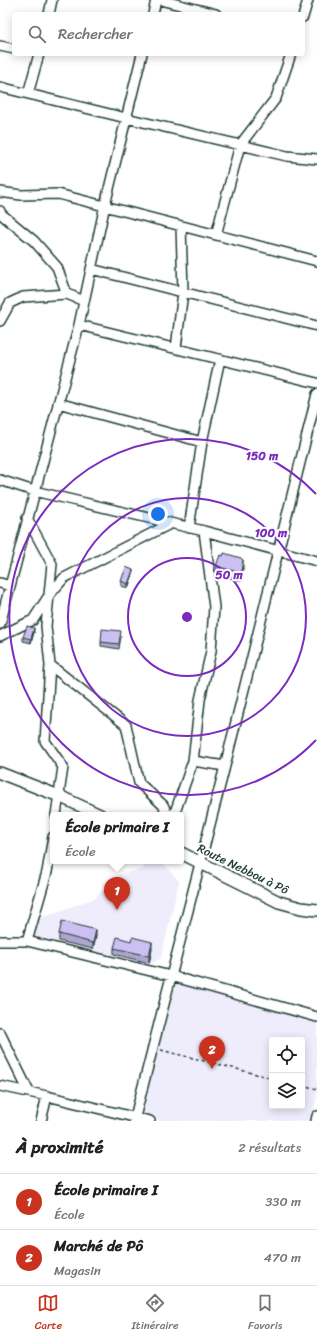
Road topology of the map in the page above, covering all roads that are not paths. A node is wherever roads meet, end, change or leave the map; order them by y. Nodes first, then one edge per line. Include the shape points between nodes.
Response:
1 (52, 0) edge
2 (156, 0) edge
3 (160, 0) edge
4 (308, 0) edge
5 (49, 12) edge
6 (153, 12) edge
7 (208, 12) edge
8 (304, 12) edge
9 (0, 46) edge
10 (12, 49) edge
11 (36, 56) edge
12 (142, 56) edge
13 (290, 56) edge
14 (0, 87) edge
15 (28, 94) junction
16 (126, 118) junction
17 (240, 145) junction
18 (317, 159) edge
19 (0, 192) edge
20 (105, 205) junction
21 (0, 211) edge
22 (181, 226) junction
23 (216, 235) junction
24 (317, 261) edge
25 (91, 269) junction
26 (183, 292) junction
27 (67, 294) junction
28 (84, 301) junction
29 (0, 321) edge
30 (79, 325) junction
31 (317, 326) edge
32 (176, 348) junction
33 (220, 359) junction
34 (317, 383) edge
35 (317, 394) edge
36 (58, 403) junction
37 (202, 442) junction
38 (0, 480) edge
39 (34, 491) junction
40 (27, 518) junction
41 (170, 524) junction
42 (189, 528) junction
43 (204, 531) junction
44 (278, 551) junction
45 (317, 561) edge
46 (0, 583) edge
47 (10, 586) junction
48 (50, 594) junction
49 (0, 624) edge
50 (0, 636) edge
51 (50, 665) junction
52 (193, 761) junction
53 (225, 766) junction
54 (0, 773) edge
55 (59, 796) junction
56 (56, 812) edge
57 (94, 812) edge
58 (166, 812) edge
59 (175, 812) edge
60 (184, 855) edge
61 (50, 858) edge
62 (200, 864) junction
63 (317, 910) edge
64 (0, 941) edge
65 (27, 942) junction
66 (171, 976) junction
67 (317, 1017) edge
68 (0, 1033) edge
69 (0, 1086) edge
70 (29, 1092) junction
71 (48, 1096) junction
72 (317, 1116) edge
73 (134, 1119) edge
74 (41, 1121) edge
75 (150, 1121) edge
76 (316, 1121) edge

1 - 5 street
2 - 6 street
3 - 7 street
4 - 8 street
9 - 10 street
11 - 15 street
12 - 16 street
13 - 17 street via 276,98
14 - 15 street
15 - 16 street
16 - 17 street
16 - 20 street
17 - 18 street via 287,156
17 - 23 street
19 - 20 street via 21,195 58,194
20 - 22 street
20 - 25 street
21 - 27 street via 34,241 57,267
22 - 23 street
22 - 26 street
23 - 24 street
25 - 26 street
25 - 28 street
26 - 31 street
26 - 32 street
27 - 28 street
27 - 29 street via 23,297 10,303
28 - 30 street
30 - 32 street
30 - 36 street
32 - 33 street
33 - 34 street
33 - 37 street
35 - 44 street
36 - 37 street
36 - 39 street
37 - 42 street
38 - 39 street
39 - 40 street
39 - 41 street
40 - 47 street
40 - 48 street via 52,564
41 - 42 street
41 - 48 street via 64,578
42 - 43 street
43 - 44 street
43 - 52 street via 214,607 211,651 200,700
44 - 45 street
44 - 53 street
46 - 47 street
47 - 49 street
48 - 50 street via 33,620
48 - 51 street via 46,626
51 - 55 street via 45,741 63,767
51 - 58 street via 126,725 139,783 163,805
52 - 53 street
52 - 59 street
53 - 62 street
54 - 55 main road
55 - 56 street
55 - 57 main road
60 - 62 main road, Route Nebbou à Pô
61 - 65 street
62 - 63 main road, Route Nebbou à Pô via 279,902
62 - 66 street
64 - 65 street
65 - 66 street
66 - 67 street
66 - 73 street
68 - 70 street
69 - 70 street
70 - 71 street
71 - 73 street
71 - 74 street
72 - 76 street
73 - 75 street

